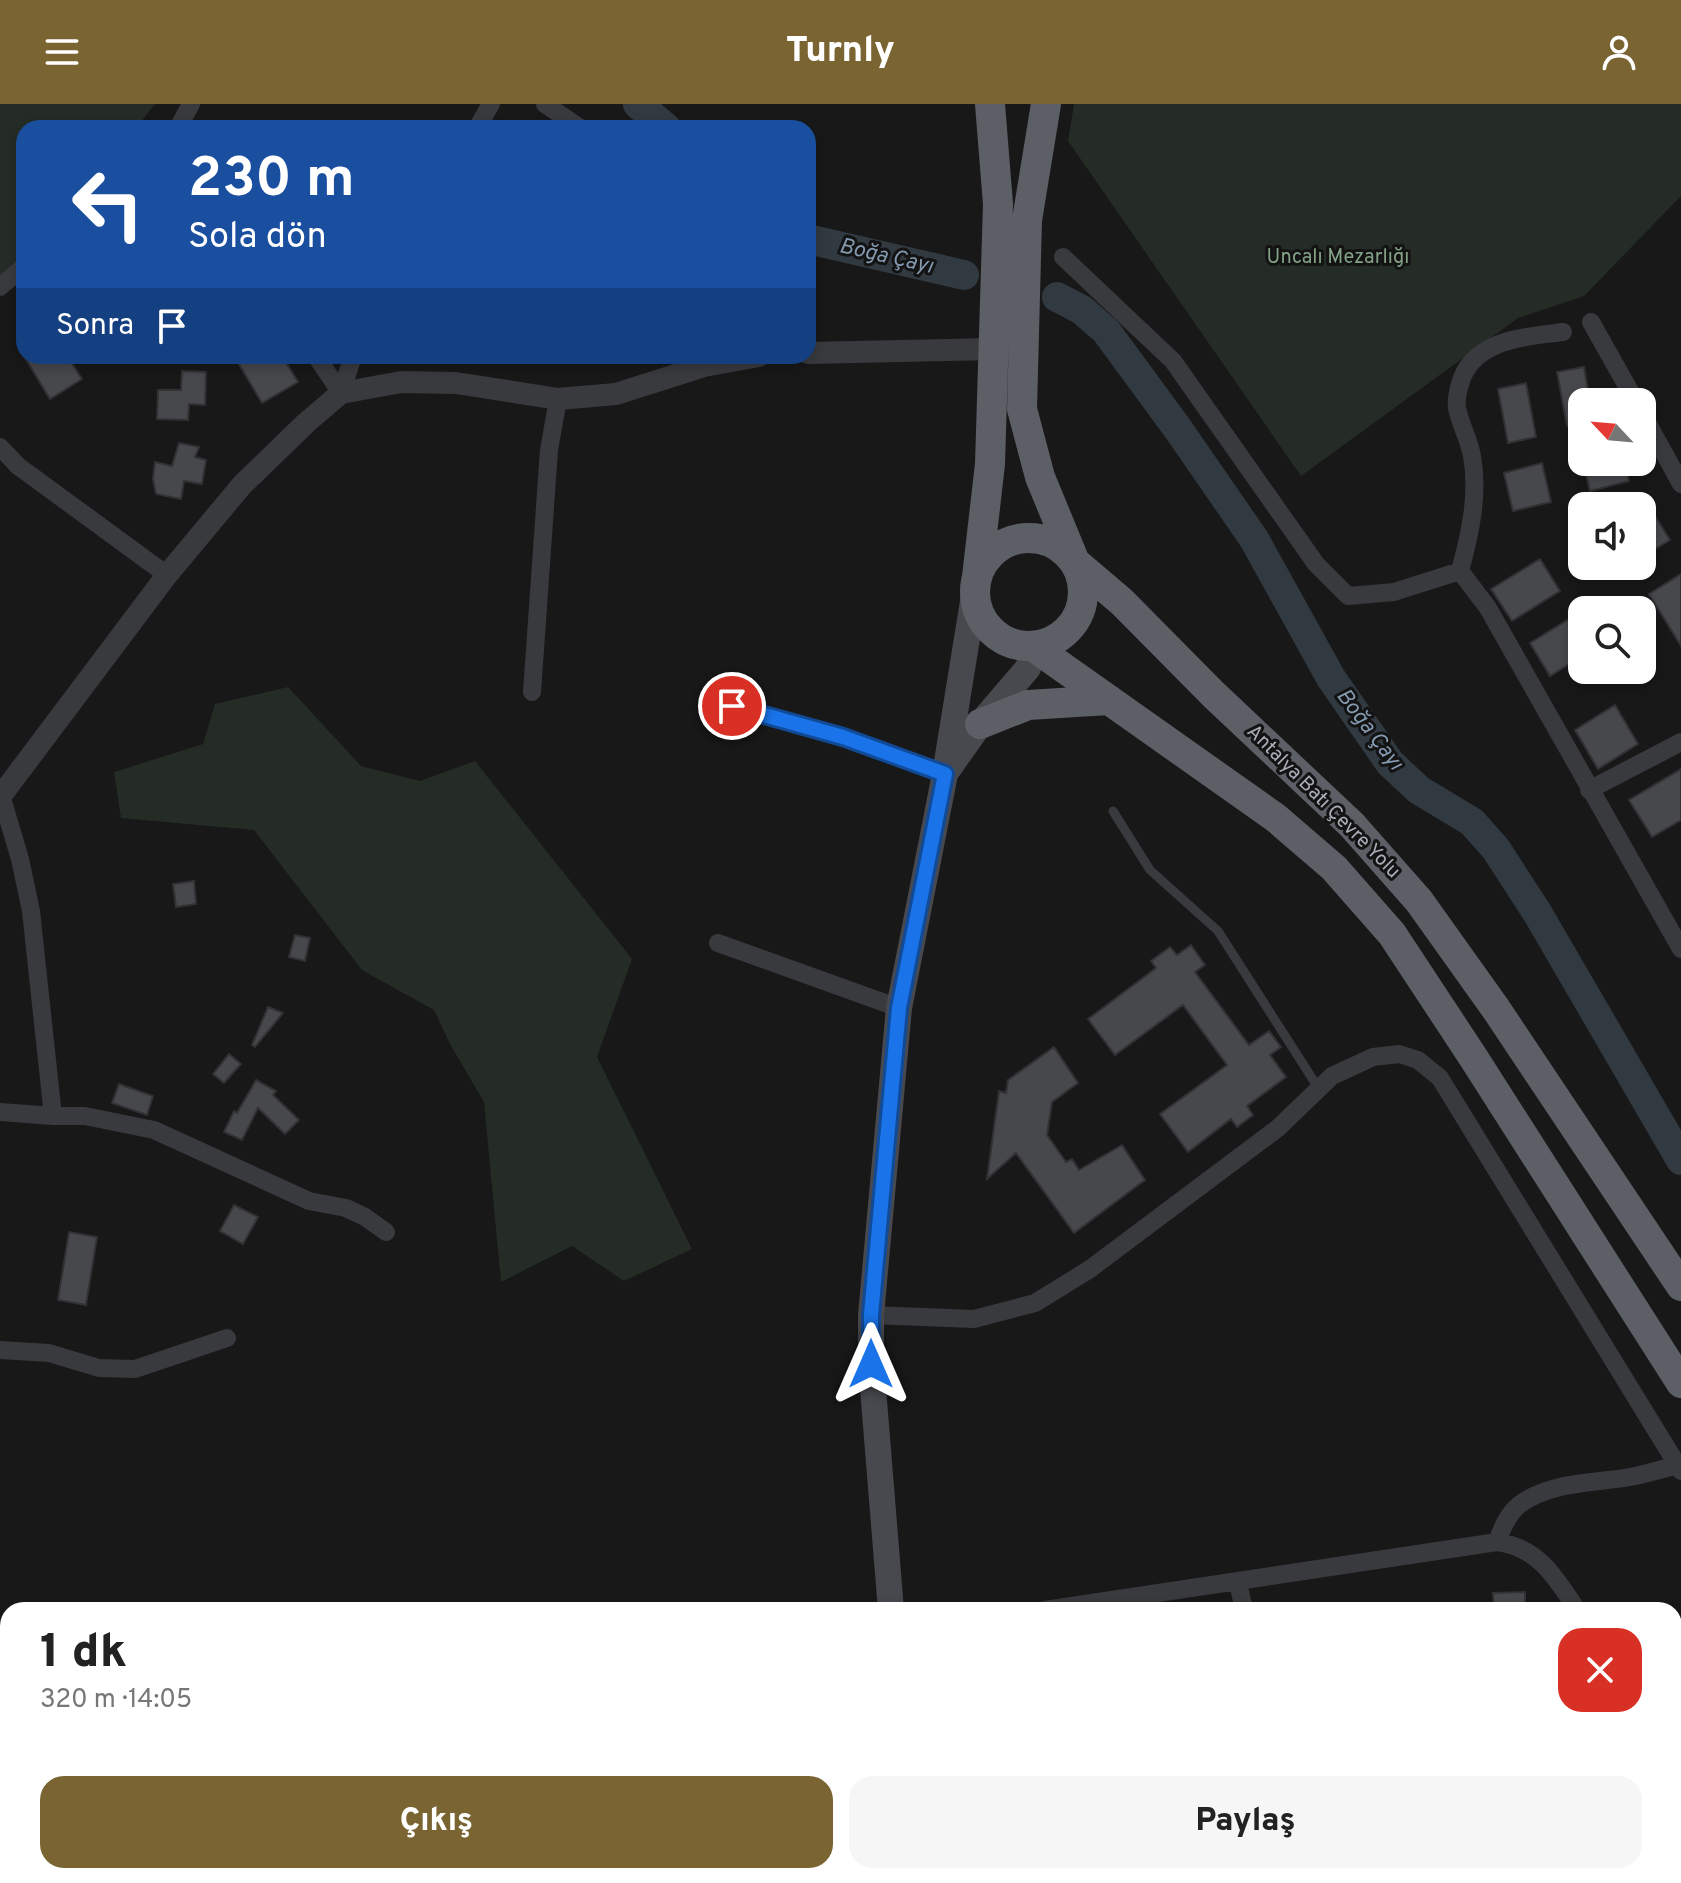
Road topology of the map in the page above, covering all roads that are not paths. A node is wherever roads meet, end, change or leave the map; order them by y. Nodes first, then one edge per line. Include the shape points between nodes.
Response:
1 (545, 104) edge
2 (1046, 104) edge
3 (988, 110) edge
4 (568, 120) edge
5 (1063, 257) dead end
6 (16, 273) edge
7 (0, 287) edge
8 (1591, 322) dead end
9 (1563, 332) dead end
10 (993, 349) junction
11 (816, 353) edge
12 (321, 364) edge
13 (350, 364) edge
14 (715, 364) edge
15 (1628, 388) edge
16 (341, 393) junction
17 (558, 399) junction
18 (1656, 438) edge
19 (0, 447) edge
20 (1681, 484) edge
21 (1075, 562) junction
22 (1460, 571) junction
23 (167, 575) junction
24 (977, 577) junction
25 (1034, 647) junction
26 (532, 692) dead end
27 (1109, 700) junction
28 (732, 706) dead end
29 (980, 724) junction
30 (1681, 742) edge
31 (945, 774) junction
32 (1589, 790) junction
33 (1, 796) edge
34 (1113, 811) dead end
35 (718, 943) dead end
36 (1681, 949) edge
37 (899, 1008) junction
38 (1319, 1089) junction
39 (0, 1112) edge
40 (53, 1116) junction
41 (386, 1232) dead end
42 (1681, 1286) edge
43 (871, 1315) junction
44 (227, 1338) dead end
45 (0, 1350) edge
46 (1681, 1383) edge
47 (1679, 1468) edge
48 (1497, 1542) junction
49 (1238, 1582) junction
50 (890, 1602) edge
51 (1100, 1602) edge
52 (1242, 1602) edge
53 (1572, 1602) edge

1 - 4 street
2 - 21 highway, Antalya Batı Çevre Yolu via 1027,220 1022,409 1040,477
3 - 10 highway via 998,204
5 - 22 street via 1173,361 1316,564 1348,596 1394,592
6 - 7 street
8 - 15 street
9 - 22 street via 1498,344 1464,373 1457,408 1472,455 1474,491 1472,529
10 - 11 street
10 - 24 highway via 990,464
12 - 16 street
13 - 16 street
14 - 17 street via 616,394
16 - 17 street via 401,382 456,383
16 - 23 street via 242,485
17 - 26 street via 549,450
18 - 20 street
19 - 23 street via 18,466
21 - 24 highway via 1052,543 1016,539 996,549
21 - 25 highway via 1084,587 1081,611 1067,632
21 - 42 highway, Antalya Batı Çevre Yolu via 1352,825 1419,901
22 - 32 street via 1488,608
23 - 33 street
24 - 25 highway via 975,595 984,624 1004,641
24 - 31 main road
25 - 27 highway
25 - 29 main road via 1028,668
27 - 29 highway via 1028,705
27 - 46 highway via 1276,818 1334,868 1392,934
28 - 31 street via 843,737
29 - 31 main road
30 - 32 street
31 - 37 main road
32 - 36 street
33 - 40 street via 31,911
34 - 38 lane via 1150,870 1218,931
35 - 37 street
37 - 43 main road
38 - 43 street via 1266,1138 1090,1269 1035,1303 974,1319
38 - 47 street via 1332,1076 1373,1057 1399,1054 1418,1060 1440,1078
39 - 40 street
40 - 41 street via 85,1116 154,1130 309,1201 346,1208
43 - 50 main road
44 - 45 street via 125,1370 49,1353
47 - 48 street via 1538,1494 1518,1505
48 - 49 street
48 - 53 street via 1513,1544 1541,1561
49 - 51 street
49 - 52 street

